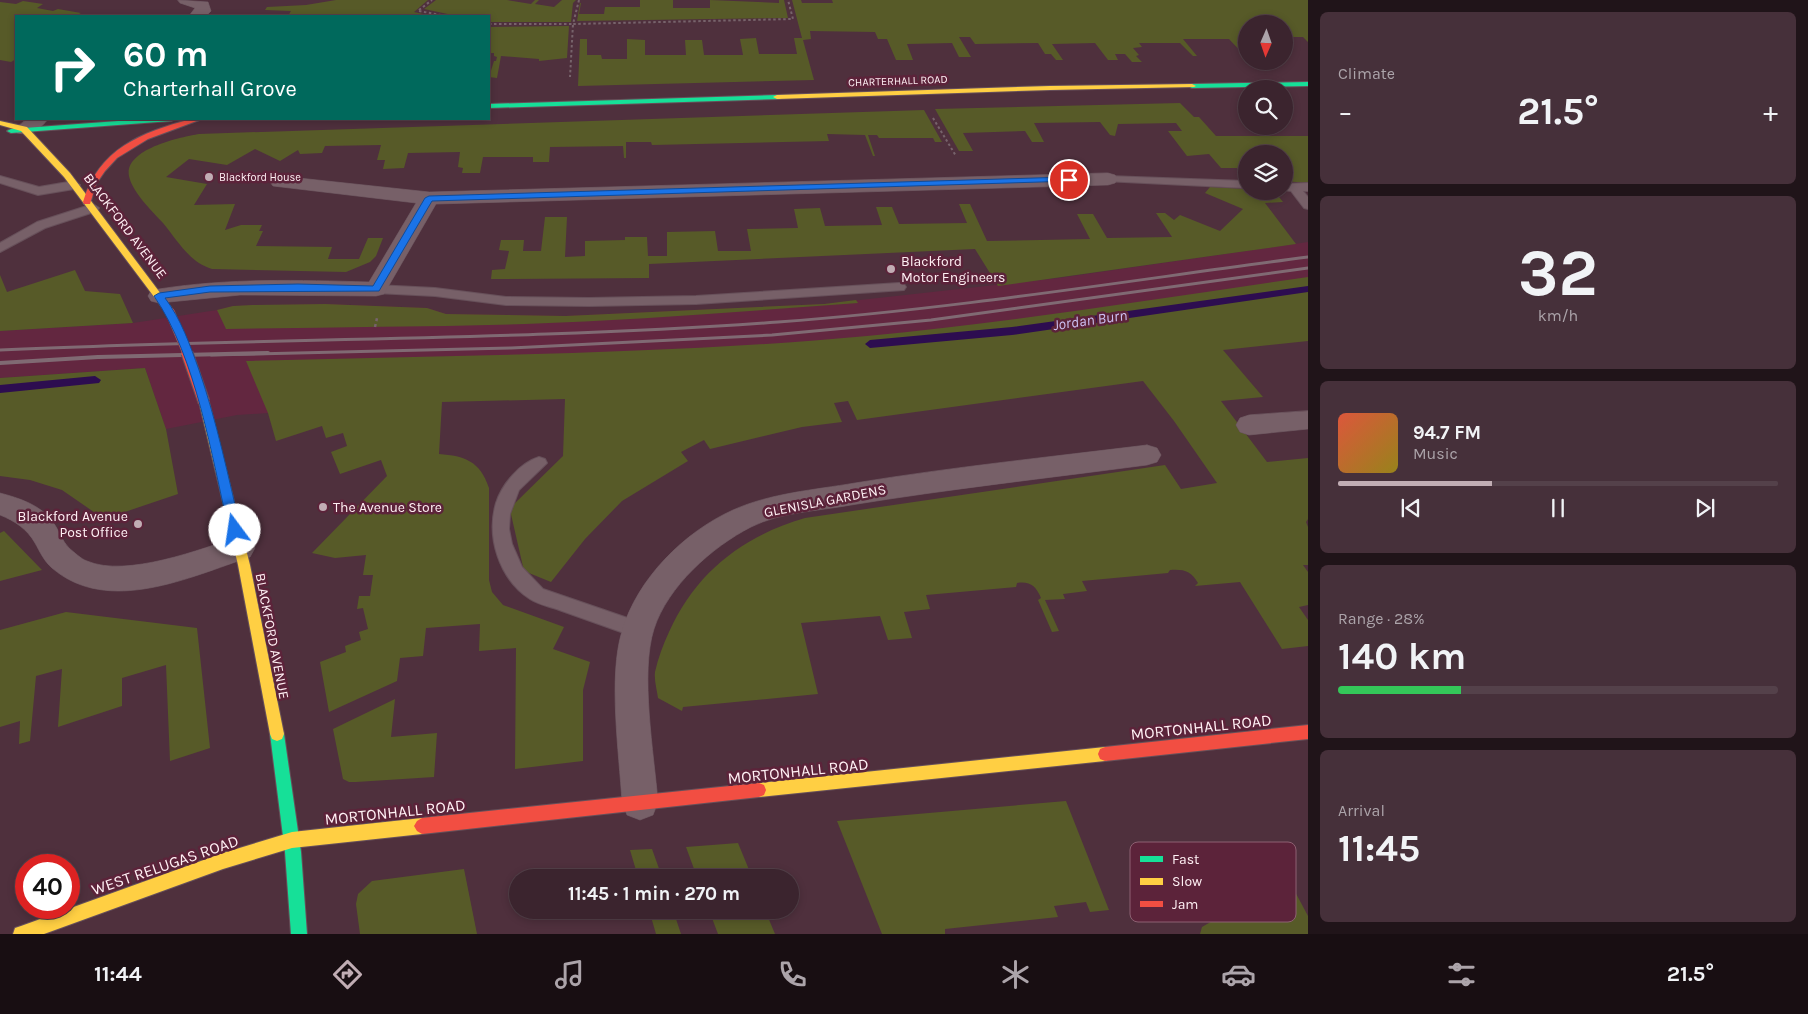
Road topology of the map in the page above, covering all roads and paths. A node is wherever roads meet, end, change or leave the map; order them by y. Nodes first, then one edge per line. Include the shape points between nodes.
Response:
1 (184, 0) edge
2 (432, 0) edge
3 (579, 0) edge
4 (788, 0) edge
5 (201, 12) edge
6 (441, 15) edge
7 (490, 24) edge
8 (573, 24) junction
9 (1308, 84) edge
10 (918, 93) junction
11 (568, 103) junction
12 (490, 106) edge
13 (38, 120) edge
14 (156, 120) edge
15 (194, 120) edge
16 (0, 123) edge
17 (24, 129) junction
18 (0, 133) edge
19 (0, 179) edge
20 (1108, 179) joint
21 (280, 182) dead end
22 (972, 182) junction
23 (74, 185) junction
24 (1238, 186) edge
25 (1293, 187) edge
26 (1308, 187) edge
27 (1293, 191) edge
28 (429, 198) junction
29 (90, 205) junction
30 (1308, 205) edge
31 (0, 248) edge
32 (899, 287) dead end
33 (376, 289) junction
34 (165, 304) junction
35 (1308, 420) edge
36 (1249, 425) dead end
37 (1147, 455) dead end
38 (539, 463) dead end
39 (0, 504) edge
40 (240, 548) junction
41 (638, 630) junction
42 (1308, 732) edge
43 (640, 802) junction
44 (292, 840) junction
45 (21, 934) edge
46 (299, 934) edge

1 - 5 street via 198,3
2 - 6 path via 419,11
3 - 8 path
4 - 8 path via 793,19
7 - 8 path
8 - 11 path
9 - 10 street, CHARTERHALL ROAD
10 - 11 street, CHARTERHALL ROAD
10 - 22 path
11 - 12 street, CHARTERHALL ROAD
13 - 17 street
14 - 17 street
15 - 29 street via 142,137 121,152 90,186
16 - 17 street
17 - 18 street
17 - 23 street, BLACKFORD AVENUE
19 - 23 lane via 38,191
20 - 22 street
20 - 24 lane
21 - 28 street
22 - 28 street
23 - 29 street, BLACKFORD AVENUE
25 - 26 lane
27 - 30 lane
28 - 33 street
29 - 31 lane via 41,225
29 - 34 street, BLACKFORD AVENUE
32 - 33 lane via 696,300 589,302 506,301
33 - 34 street via 210,289
34 - 40 street, BLACKFORD AVENUE, bridge via 188,355 204,402
35 - 36 street
37 - 41 street, GLENISLA GARDENS via 880,489 800,503 742,519 710,540 672,572 654,593
38 - 41 lane via 513,486 502,511 502,543 513,570 524,585 537,594
39 - 40 street via 20,512 40,527 65,563 81,572 102,577 143,576
40 - 44 street, BLACKFORD AVENUE via 266,676
41 - 43 street, GLENISLA GARDENS via 632,680
42 - 43 street, MORTONHALL ROAD via 798,788
43 - 44 street, MORTONHALL ROAD
44 - 45 street, WEST RELUGAS ROAD via 223,861
44 - 46 street, BLACKFORD AVENUE

